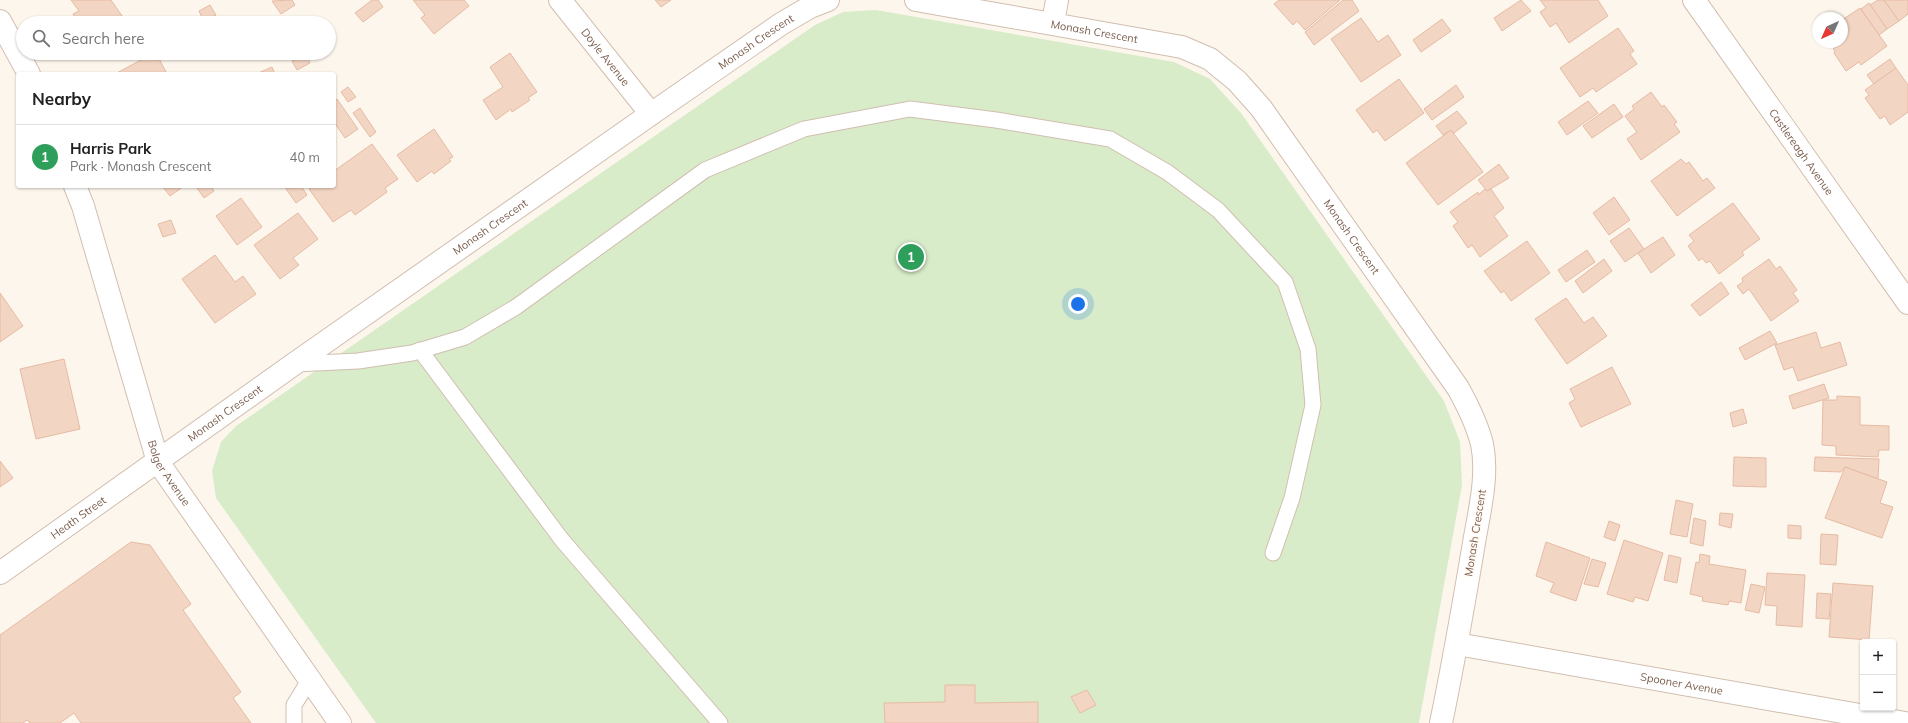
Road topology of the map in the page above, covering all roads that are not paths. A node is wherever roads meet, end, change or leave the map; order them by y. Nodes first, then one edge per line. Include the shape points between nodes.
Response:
1 (560, 0) edge
2 (828, 0) edge
3 (916, 0) edge
4 (1057, 0) edge
5 (1694, 0) edge
6 (0, 21) edge
7 (1053, 23) junction
8 (16, 50) edge
9 (21, 60) edge
10 (28, 72) edge
11 (651, 114) junction
12 (75, 188) edge
13 (1908, 304) edge
14 (420, 350) junction
15 (294, 364) junction
16 (158, 462) junction
17 (1274, 553) dead end
18 (0, 573) edge
19 (1457, 644) junction
20 (310, 679) junction
21 (294, 723) edge
22 (340, 723) edge
23 (720, 723) edge
24 (1441, 723) edge
25 (1905, 723) edge

1 - 11 street, Doyle Avenue
2 - 11 street, Monash Crescent via 781,24
3 - 7 street, Monash Crescent
4 - 7 street
5 - 13 street, Castlereagh Avenue
6 - 8 street
7 - 19 street, Monash Crescent via 1182,47 1210,59 1238,81 1261,108 1458,388 1472,414 1482,445 1484,474
9 - 10 street
11 - 15 street, Monash Crescent
12 - 16 street, Bolger Avenue via 83,206
14 - 15 lane via 358,361
14 - 17 lane via 465,337 516,307 705,170 804,129 910,109 1110,139 1166,172 1218,210 1285,282 1308,349 1313,405 1292,498
14 - 23 lane via 562,540
15 - 16 street, Monash Crescent
16 - 18 street, Heath Street
16 - 20 street, Bolger Avenue
19 - 24 street, Monash Crescent
19 - 25 street, Spooner Avenue
20 - 21 lane via 294,705
20 - 22 street, Bolger Avenue

